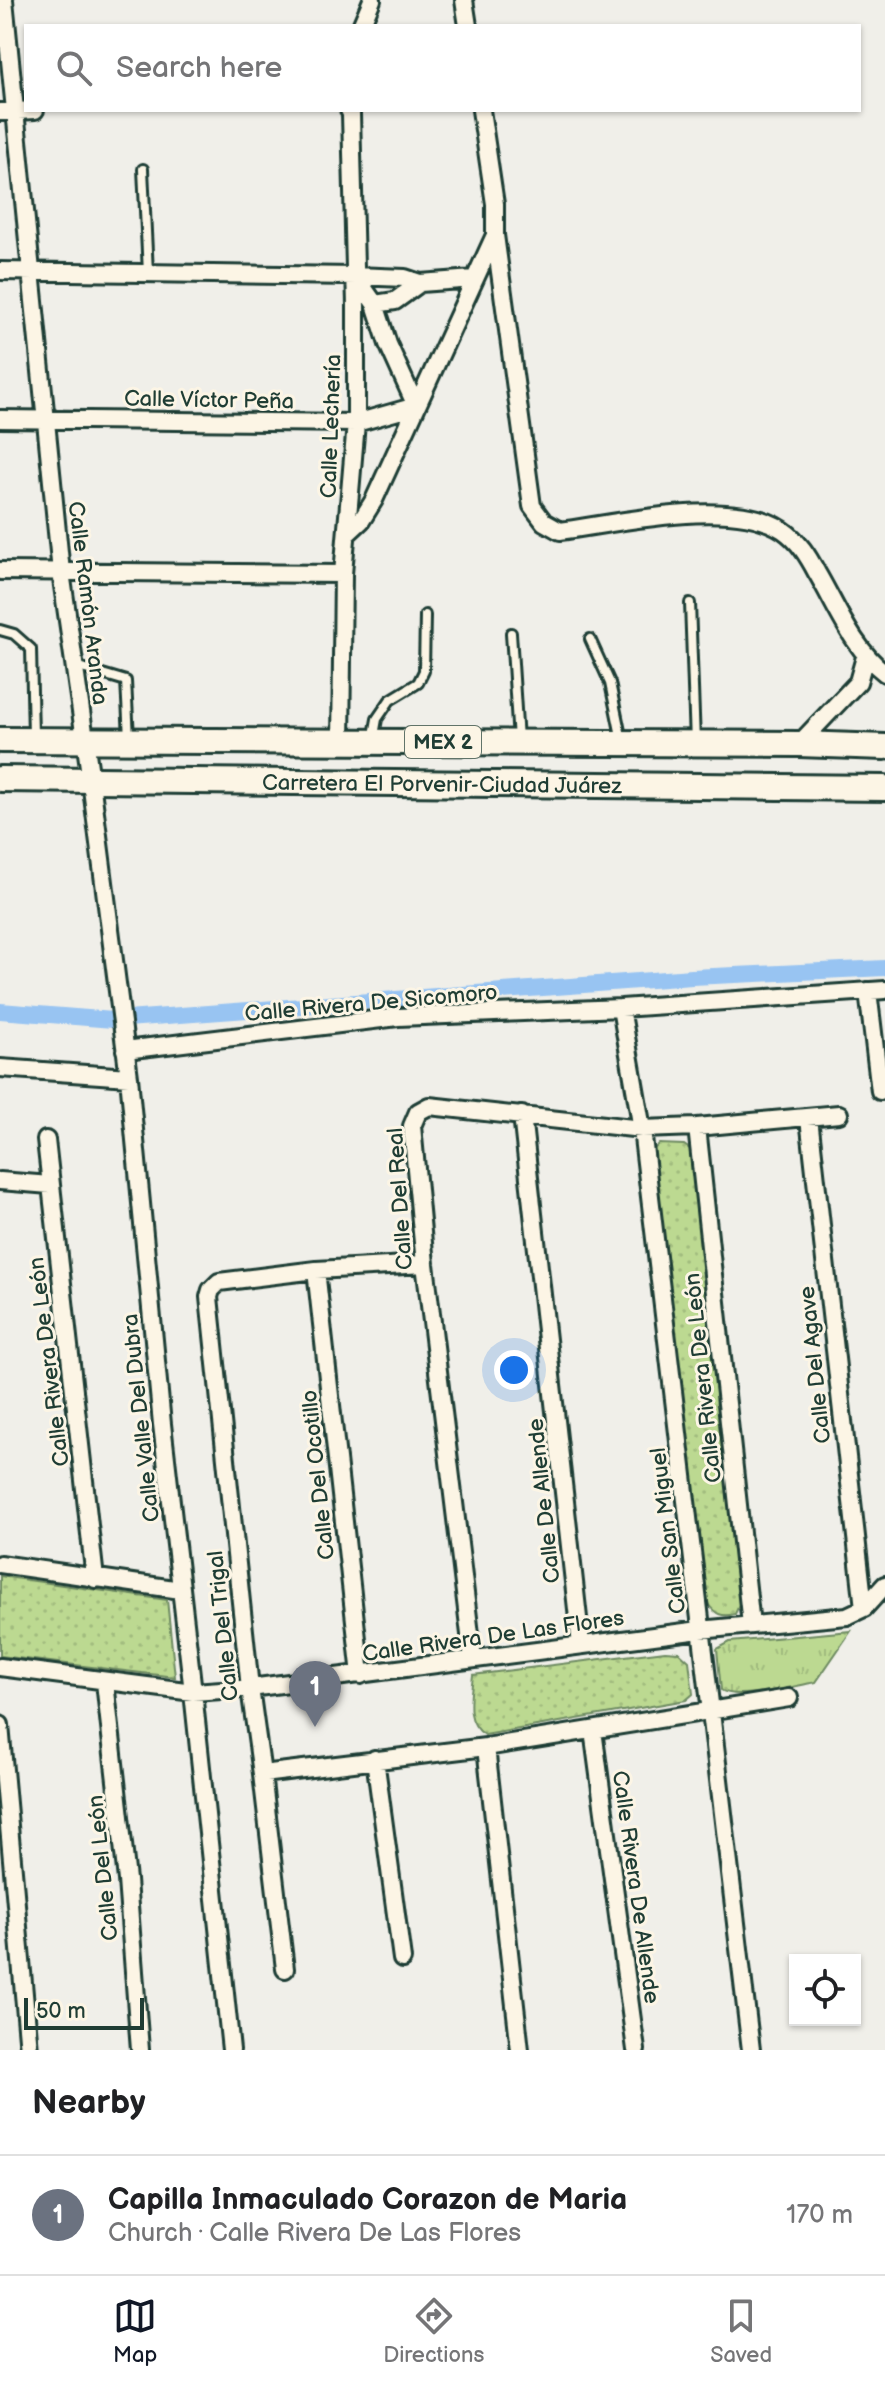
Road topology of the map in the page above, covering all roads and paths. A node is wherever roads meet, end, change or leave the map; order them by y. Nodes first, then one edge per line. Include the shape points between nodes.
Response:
1 (4, 0) edge
2 (372, 0) edge
3 (464, 0) edge
4 (362, 24) edge
5 (468, 24) edge
6 (7, 112) edge
7 (350, 112) edge
8 (481, 112) edge
9 (143, 169) dead end
10 (495, 235) junction
11 (0, 271) edge
12 (30, 272) junction
13 (148, 273) junction
14 (355, 276) junction
15 (474, 279) junction
16 (420, 283) junction
17 (375, 304) junction
18 (416, 406) junction
19 (0, 419) edge
20 (46, 419) junction
21 (356, 423) junction
22 (347, 534) junction
23 (0, 571) edge
24 (61, 572) junction
25 (343, 574) junction
26 (690, 603) dead end
27 (425, 615) dead end
28 (0, 630) edge
29 (511, 633) dead end
30 (590, 639) dead end
31 (865, 657) junction
32 (74, 666) junction
33 (885, 673) edge
34 (0, 740) edge
35 (33, 741) junction
36 (85, 742) junction
37 (129, 742) junction
38 (518, 742) junction
39 (341, 743) junction
40 (372, 743) junction
41 (622, 743) junction
42 (695, 743) junction
43 (799, 744) junction
44 (885, 747) edge
45 (0, 779) edge
46 (91, 781) junction
47 (885, 788) edge
48 (885, 990) edge
49 (868, 991) junction
50 (621, 1008) junction
51 (124, 1044) junction
52 (0, 1068) edge
53 (129, 1077) junction
54 (880, 1091) dead end
55 (839, 1114) dead end
56 (522, 1115) junction
57 (809, 1118) junction
58 (697, 1127) junction
59 (642, 1129) junction
60 (46, 1140) dead end
61 (0, 1181) edge
62 (50, 1185) junction
63 (425, 1264) junction
64 (316, 1270) junction
65 (0, 1564) edge
66 (95, 1579) junction
67 (885, 1585) edge
68 (181, 1590) junction
69 (864, 1608) junction
70 (751, 1625) junction
71 (700, 1630) junction
72 (581, 1645) junction
73 (473, 1659) junction
74 (0, 1667) edge
75 (361, 1675) junction
76 (105, 1682) junction
77 (250, 1688) junction
78 (193, 1692) junction
79 (789, 1698) dead end
80 (712, 1711) junction
81 (0, 1725) edge
82 (593, 1730) junction
83 (486, 1747) junction
84 (375, 1759) junction
85 (262, 1774) junction
86 (402, 1959) dead end
87 (285, 1969) dead end
88 (29, 2050) edge
89 (140, 2050) edge
90 (231, 2050) edge
91 (520, 2050) edge
92 (636, 2050) edge
93 (751, 2050) edge

1 - 6 street, Calle Ramón Aranda
2 - 4 street
3 - 5 street
6 - 12 street, Calle Ramón Aranda
7 - 14 street, Calle Lechería
8 - 10 street
9 - 13 lane
10 - 15 street
10 - 31 street via 532,506 544,522 560,531 709,512 746,516 781,529 805,550
11 - 12 street
12 - 13 street
12 - 20 street, Calle Ramón Aranda
13 - 14 street
14 - 16 street
14 - 17 street
14 - 21 street, Calle Lechería
15 - 16 street
15 - 18 street
16 - 17 street via 395,301
17 - 18 street
18 - 21 street, Calle Víctor Peña
18 - 22 street via 374,500
19 - 20 street, Calle Víctor Peña
20 - 21 street, Calle Víctor Peña
20 - 24 street, Calle Ramón Aranda
21 - 22 street, Calle Lechería
22 - 25 street, Calle Lechería
23 - 24 street
24 - 25 street
24 - 32 street, Calle Ramón Aranda
25 - 39 street, Calle Lechería
26 - 42 lane
27 - 40 lane via 424,671 418,683 390,700 377,719
28 - 35 lane via 31,649
29 - 38 lane
30 - 41 lane via 616,700
31 - 33 street
31 - 43 street via 858,682
32 - 36 street, Calle Ramón Aranda
32 - 37 lane via 126,681
34 - 35 main road, MEX 2
35 - 36 main road, MEX 2
36 - 37 main road, MEX 2
36 - 46 street, Calle Ramón Aranda
37 - 39 main road, MEX 2
38 - 40 main road, MEX 2
38 - 41 main road, MEX 2
39 - 40 main road, MEX 2
41 - 42 main road, MEX 2
42 - 43 main road, MEX 2
43 - 44 main road, MEX 2
45 - 46 main road, Carretera El Porvenir-Ciudad Juárez / MEX 2
46 - 47 main road, Carretera El Porvenir-Ciudad Juárez / MEX 2
46 - 51 street, Calle Valle Del Dubra
48 - 49 street, Calle Rivera De Sicomoro
49 - 50 street, Calle Rivera De Sicomoro
49 - 54 street
50 - 51 street, Calle Rivera De Sicomoro via 398,1017
50 - 59 street, Calle San Miguel
51 - 53 street, Calle Valle Del Dubra
52 - 53 street
53 - 68 street, Calle Valle Del Dubra
55 - 57 street, Calle Del Real
56 - 59 street, Calle Del Real
56 - 63 street, Calle Del Real via 429,1106 418,1112 412,1126
56 - 72 street, Calle De Allende
57 - 58 street, Calle Del Real
57 - 69 street, Calle Del Agave
58 - 59 street, Calle Del Real
58 - 70 street, Calle Rivera De León
59 - 71 street, Calle San Miguel
60 - 62 street, Calle Rivera De León
61 - 62 street
62 - 66 street, Calle Rivera De León
63 - 64 street
63 - 73 street, Calle Del Real
64 - 75 street, Calle Del Ocotillo
64 - 77 street, Calle Del Trigal via 219,1282 209,1297
65 - 66 street
66 - 68 street
67 - 69 street
68 - 78 street, Calle Valle Del Dubra
69 - 70 street, Calle Rivera De Las Flores via 847,1616
70 - 71 street, Calle Rivera De Las Flores
71 - 72 street, Calle Rivera De Las Flores
71 - 80 street, Calle San Miguel
72 - 73 street, Calle Rivera De Las Flores
73 - 75 street, Calle Rivera De Las Flores
74 - 76 street, Calle Rivera De Las Flores
75 - 77 street, Calle Rivera De Las Flores
76 - 78 street, Calle Rivera De Las Flores
76 - 89 street, Calle Del León
77 - 78 street, Calle Rivera De Las Flores
77 - 85 street, Calle Del Trigal
78 - 90 street, Calle Valle Del Dubra
79 - 80 street
80 - 82 street
80 - 93 street, Calle San Miguel
81 - 88 street
82 - 83 street
82 - 92 street, Calle Rivera De Allende
83 - 84 street
83 - 91 street
84 - 85 street
84 - 86 street
85 - 87 street, Calle Del Trigal

